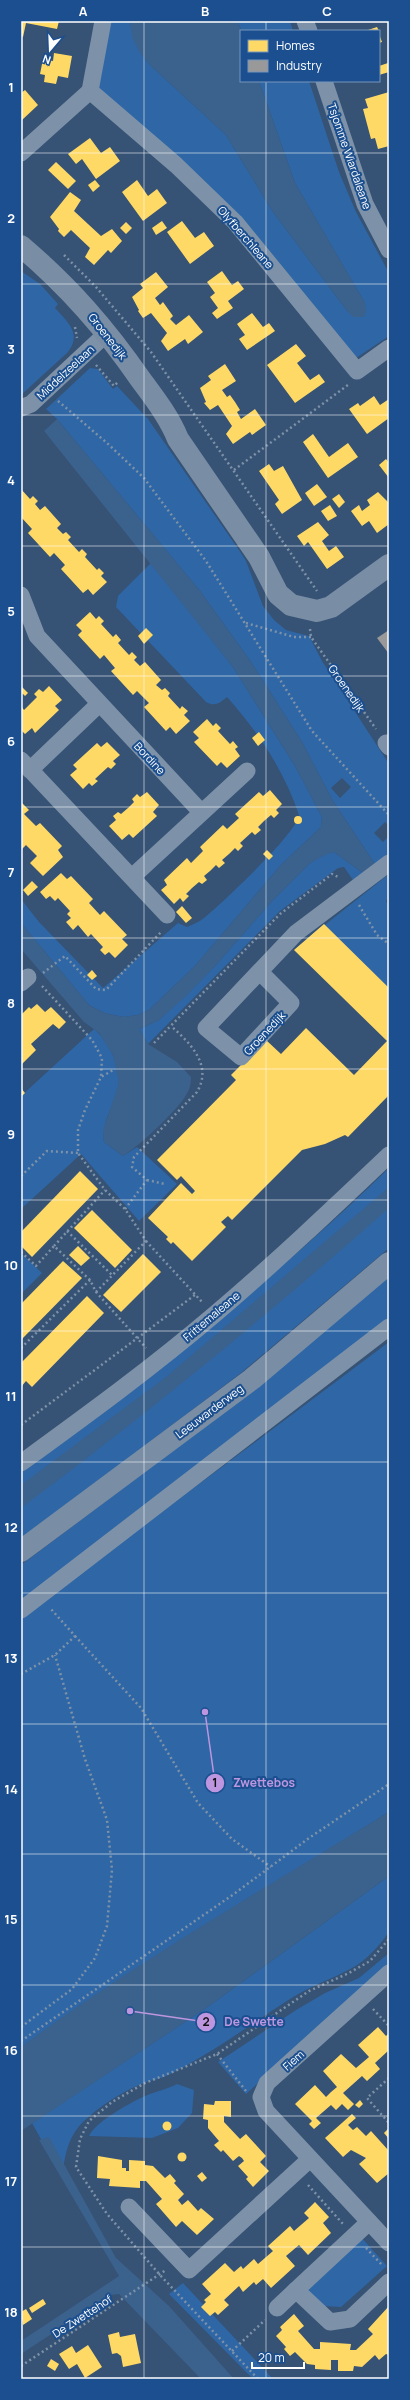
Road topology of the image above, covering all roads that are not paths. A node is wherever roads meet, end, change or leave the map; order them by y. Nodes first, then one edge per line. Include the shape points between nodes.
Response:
1 (102, 21) edge
2 (324, 82) edge
3 (90, 91) junction
4 (21, 153) edge
5 (21, 246) edge
6 (389, 250) edge
7 (21, 261) edge
8 (72, 290) junction
9 (93, 340) junction
10 (389, 348) edge
11 (21, 408) edge
12 (389, 565) edge
13 (21, 595) edge
14 (99, 704) junction
15 (26, 765) edge
16 (247, 771) dead end
17 (201, 812) junction
18 (389, 863) edge
19 (132, 877) junction
20 (168, 915) road end
21 (260, 972) junction
22 (389, 1155) edge
23 (389, 1263) edge
24 (389, 1327) edge
25 (21, 1463) edge
26 (21, 1551) edge
27 (21, 1610) edge
28 (389, 1973) edge
29 (310, 2159) junction
30 (129, 2207) dead end
31 (369, 2222) junction
32 (389, 2243) edge
33 (389, 2282) edge
34 (296, 2290) junction
35 (277, 2308) road end

1 - 3 street
2 - 6 street, Tsjomme Wiardaleane via 365,204
3 - 4 street
3 - 10 street, Olyfberchleane via 176,165 235,222 357,371
5 - 8 main road, Groenedijk
7 - 8 main road, Groenedijk
8 - 9 main road, Groenedijk
9 - 11 street, Middelzeelaan via 46,390 28,407
9 - 12 main road, Groenedijk via 127,372 171,422 178,439 259,557 278,594 291,605 313,611 331,607
13 - 14 street, Bordine via 37,636
14 - 15 street
14 - 17 street, Bordine
15 - 19 street
16 - 17 street
17 - 19 street
18 - 21 street, Groenedijk via 296,933
19 - 20 street
21 - 21 street, Groenedijk via 206,1028 241,1057 291,1003
22 - 25 street, Frittemaleane via 214,1315
23 - 26 main road, Leeuwarderweg via 252,1379
24 - 27 street
28 - 29 street, Fiem via 267,2083 261,2097 266,2111
29 - 30 street via 189,2270
29 - 31 street
31 - 32 street
31 - 34 street
33 - 34 street via 350,2318 330,2322
34 - 35 street

